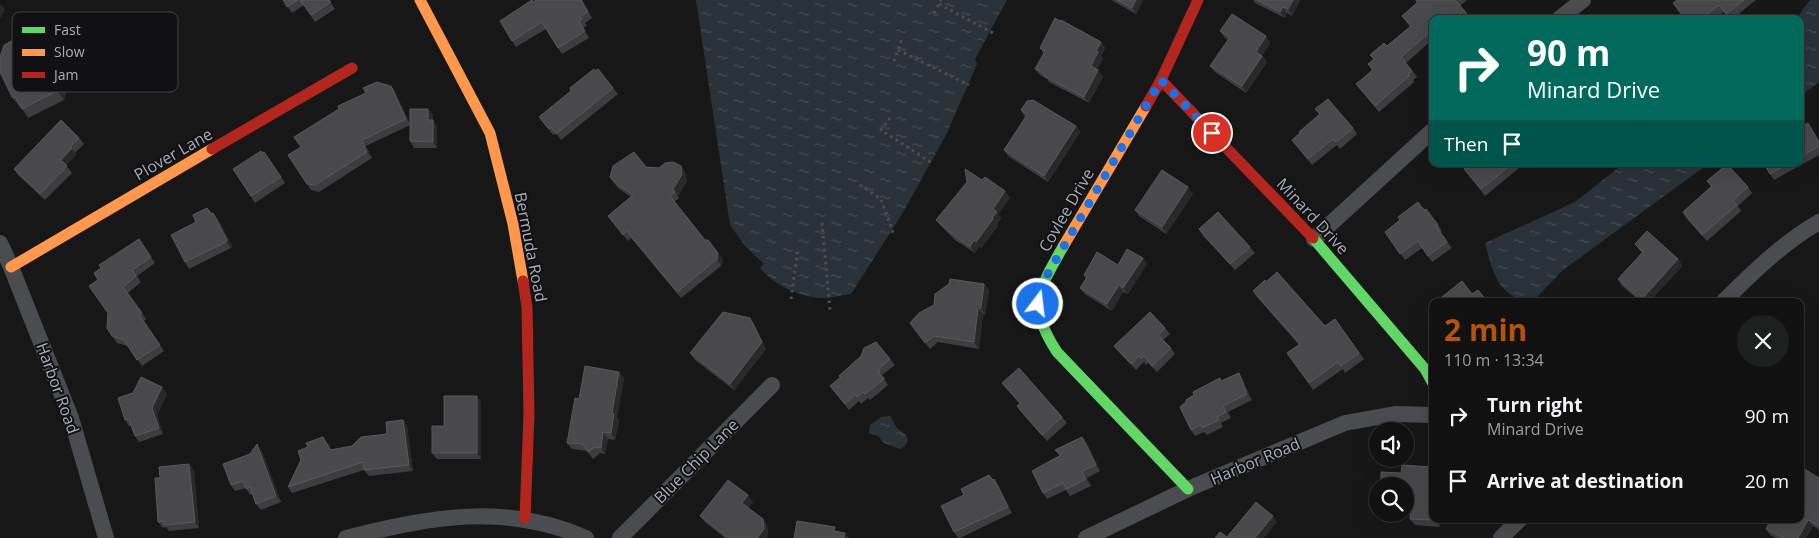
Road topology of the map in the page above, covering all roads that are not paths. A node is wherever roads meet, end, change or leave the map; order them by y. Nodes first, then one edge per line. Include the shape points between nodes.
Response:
1 (420, 0) edge
2 (1198, 0) edge
3 (1583, 0) edge
4 (1564, 15) edge
5 (352, 68) dead end
6 (1161, 80) junction
7 (1429, 134) edge
8 (1819, 222) edge
9 (1314, 239) junction
10 (0, 243) edge
11 (12, 267) junction
12 (1727, 298) edge
13 (1429, 376) edge
14 (772, 384) dead end
15 (1429, 415) edge
16 (1188, 489) junction
17 (525, 518) junction
18 (1516, 523) edge
19 (106, 538) edge
20 (346, 538) edge
21 (586, 538) edge
22 (620, 538) edge
23 (1086, 538) edge
24 (1501, 538) edge

1 - 17 street, Bermuda Road via 490,133 513,224 527,307 529,414
2 - 6 street, Covlee Drive
3 - 4 street
5 - 11 street, Plover Lane
6 - 9 street, Minard Drive
6 - 16 street, Covlee Drive via 1046,277 1038,304 1042,327 1058,352
7 - 9 street
8 - 12 street via 1774,254
9 - 13 street, Minard Drive
10 - 11 street, Harbor Road
11 - 19 street, Harbor Road via 71,418
14 - 22 street, Blue Chip Lane
15 - 16 street, Harbor Road via 1395,414 1345,423
16 - 23 street, Harbor Road
17 - 20 street via 493,515 420,521
17 - 21 street
18 - 24 street

